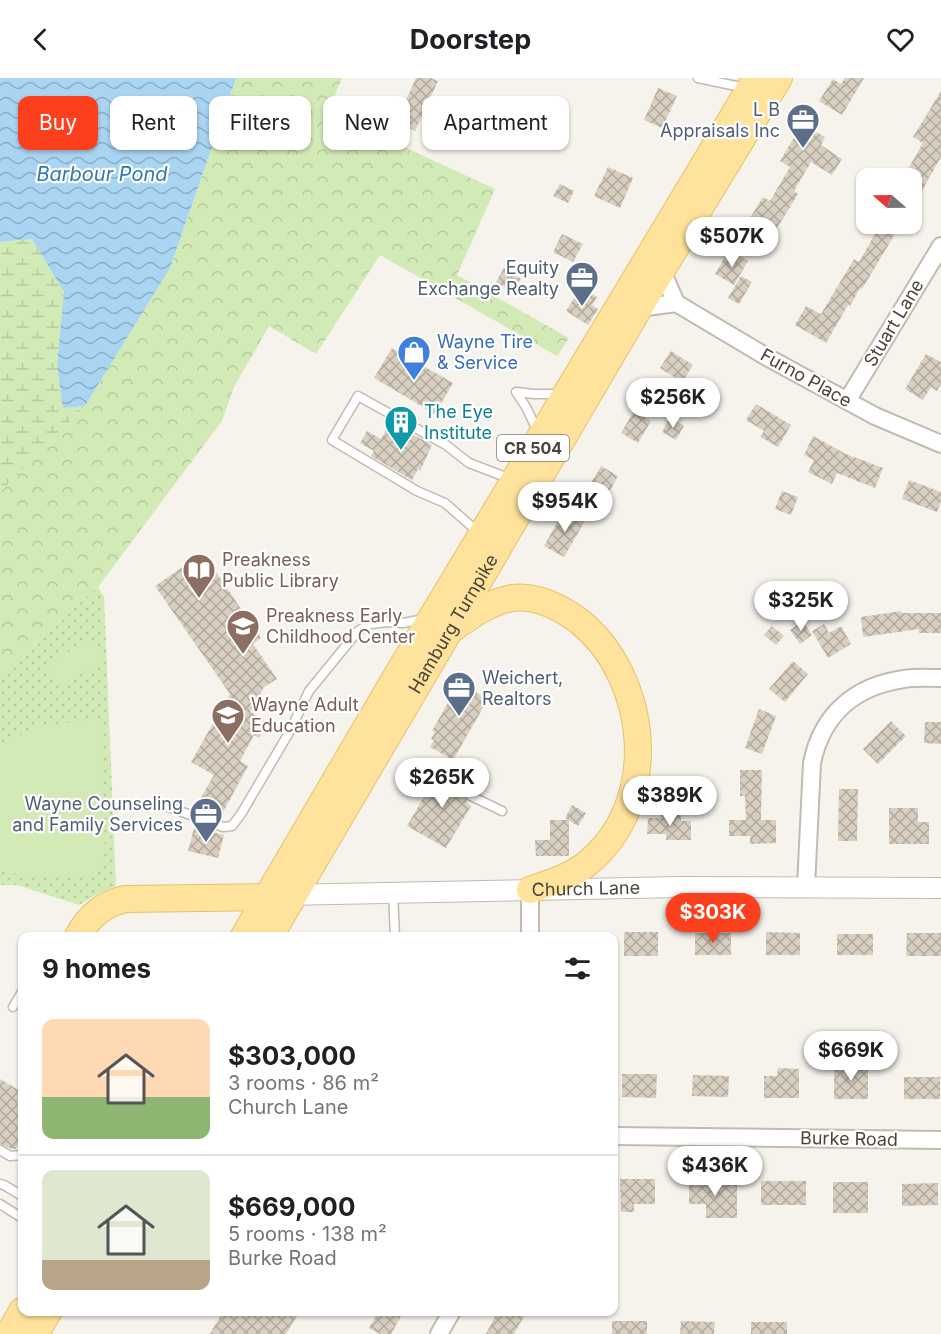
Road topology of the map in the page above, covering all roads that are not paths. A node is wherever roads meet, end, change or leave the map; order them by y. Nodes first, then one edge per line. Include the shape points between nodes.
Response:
1 (698, 78) edge
2 (779, 78) edge
3 (752, 83) edge
4 (941, 246) edge
5 (662, 271) junction
6 (676, 303) junction
7 (639, 308) junction
8 (565, 393) junction
9 (846, 401) junction
10 (540, 435) junction
11 (941, 444) edge
12 (514, 480) junction
13 (481, 536) junction
14 (442, 622) junction
15 (941, 678) edge
16 (436, 776) dead end
17 (406, 778) dead end
18 (471, 796) dead end
19 (166, 806) dead end
20 (502, 811) dead end
21 (806, 887) junction
22 (941, 888) edge
23 (530, 890) junction
24 (393, 892) junction
25 (295, 894) junction
26 (267, 897) junction
27 (80, 932) edge
28 (246, 932) edge
29 (272, 932) edge
30 (395, 932) edge
31 (530, 932) edge
32 (18, 999) edge
33 (13, 1007) dead end
34 (618, 1136) edge
35 (941, 1140) edge
36 (0, 1150) edge
37 (18, 1155) edge
38 (0, 1184) edge
39 (18, 1194) edge
40 (0, 1204) edge
41 (18, 1215) edge
42 (19, 1316) edge
43 (46, 1316) edge
44 (449, 1316) edge
45 (9, 1334) edge
46 (35, 1334) edge
47 (439, 1334) edge

1 - 3 lane
2 - 5 main road, Hamburg Turnpike / CR 504
3 - 8 main road, CR 504
4 - 9 street, Stuart Lane
5 - 6 street
5 - 7 main road, Hamburg Turnpike / CR 504
6 - 7 street
6 - 9 street, Furno Place
7 - 14 main road, Hamburg Turnpike / CR 504
8 - 10 main road, CR 504
8 - 10 lane via 516,392
9 - 11 street, Furno Place
10 - 12 main road, CR 504
12 - 13 main road, CR 504
12 - 13 lane via 468,463 446,445 358,396 332,440 417,491 445,503
13 - 14 main road, CR 504
14 - 19 lane via 387,622 357,631 309,691 290,732 232,826 223,827
14 - 23 main road via 510,599 529,598 553,605 570,614 596,638 622,677 630,697 637,723 638,762 628,806 619,825 584,866
14 - 25 main road, Hamburg Turnpike / CR 504
14 - 26 main road, CR 504
15 - 21 street via 906,678 863,691 838,709 821,732 812,763
16 - 17 lane via 417,769
18 - 20 lane
21 - 22 street, Church Lane
21 - 23 street, Church Lane
23 - 24 street, Church Lane
23 - 31 street
24 - 25 street, Church Lane
24 - 30 lane
25 - 26 street, Church Lane
25 - 29 main road, CR 504
26 - 27 main road via 125,899 94,914
26 - 28 main road, CR 504
32 - 33 lane
34 - 35 street, Burke Road
36 - 37 lane
38 - 39 lane
40 - 41 lane
42 - 45 main road
43 - 46 main road
44 - 47 street

